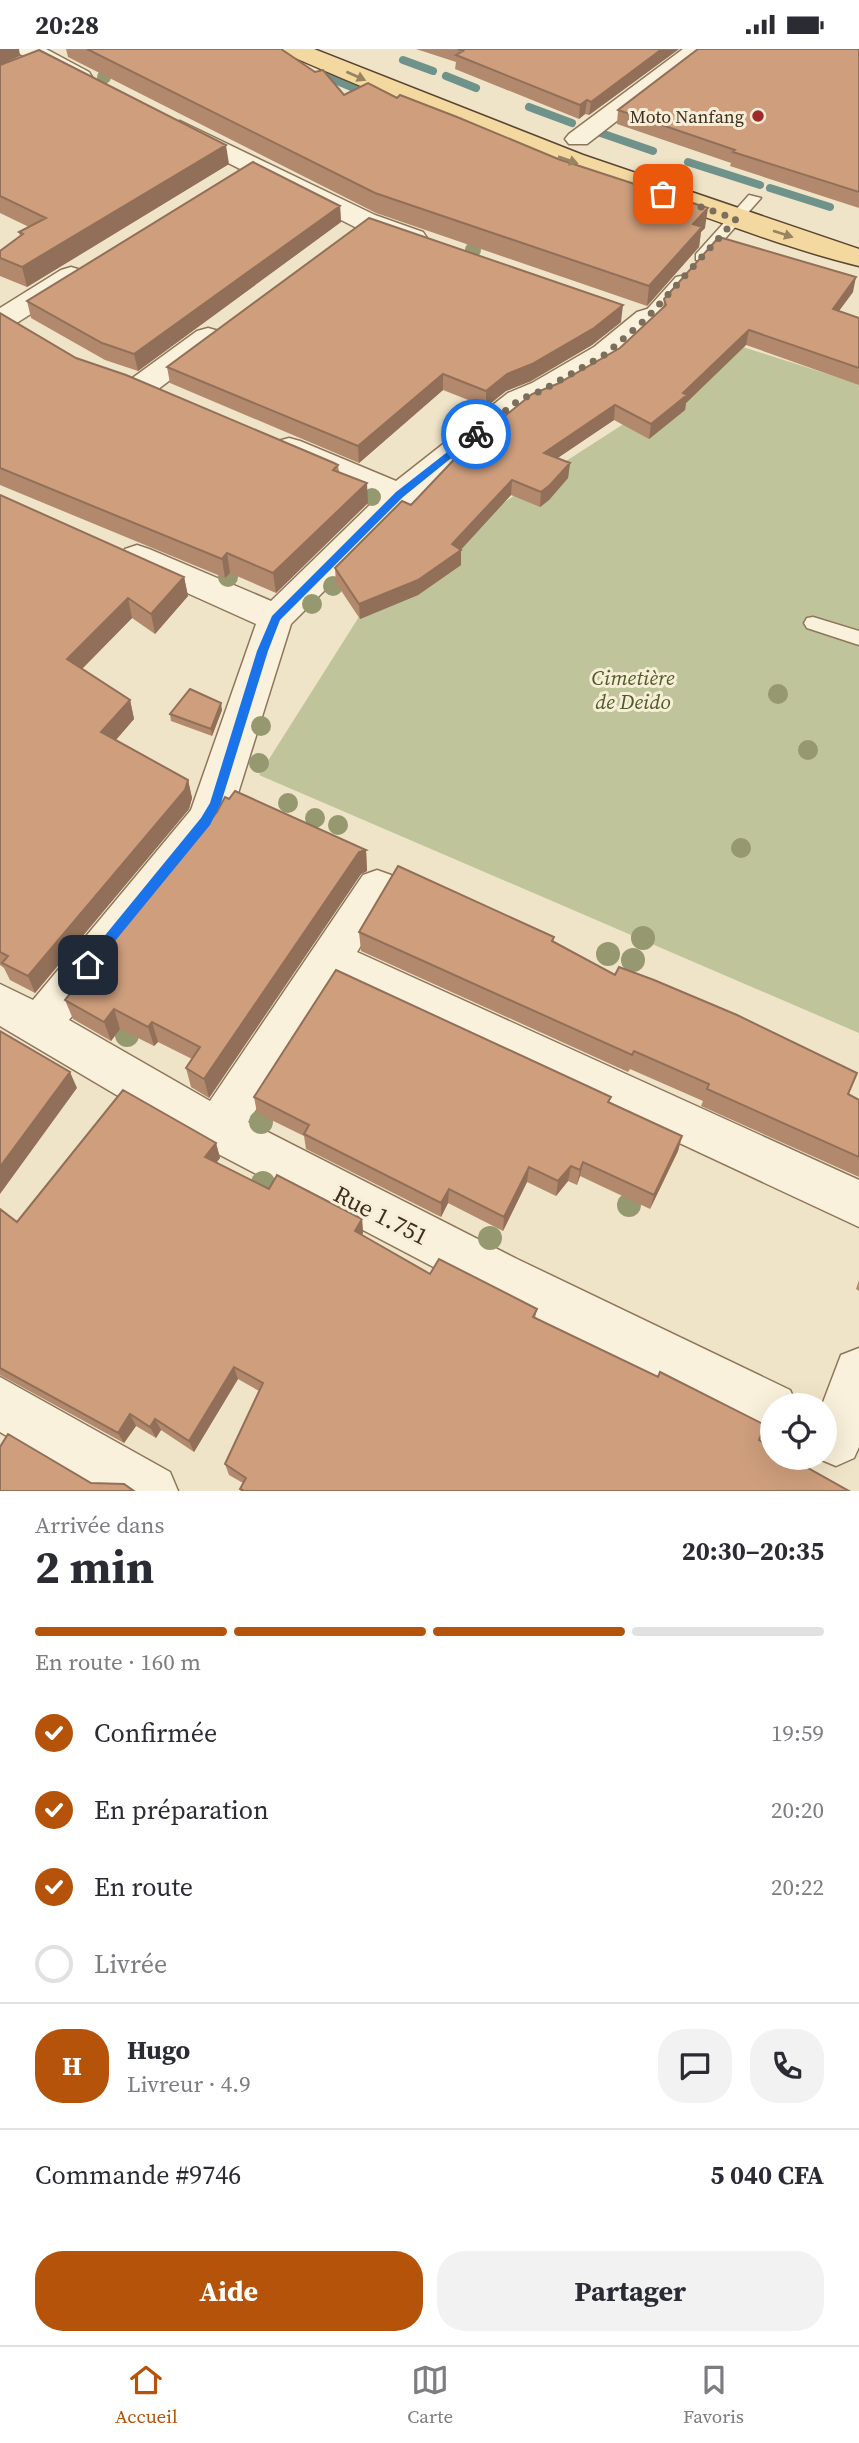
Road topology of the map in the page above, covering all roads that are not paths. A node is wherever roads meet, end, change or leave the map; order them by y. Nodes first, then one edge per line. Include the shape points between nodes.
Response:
1 (294, 49) edge
2 (344, 49) edge
3 (698, 49) edge
4 (38, 56) edge
5 (103, 89) edge
6 (153, 114) edge
7 (578, 139) junction
8 (251, 165) junction
9 (227, 180) edge
10 (754, 198) junction
11 (788, 209) dead end
12 (736, 219) junction
13 (442, 248) edge
14 (98, 258) edge
15 (859, 258) edge
16 (634, 314) joint
17 (2, 316) edge
18 (232, 320) edge
19 (37, 338) edge
20 (143, 386) edge
21 (258, 435) edge
22 (400, 495) junction
23 (113, 547) edge
24 (276, 618) junction
25 (813, 623) dead end
26 (859, 638) edge
27 (377, 887) dead end
28 (329, 959) junction
29 (19, 1015) edge
30 (217, 1131) junction
31 (859, 1204) edge
32 (859, 1373) edge
33 (760, 1402) edge
34 (0, 1403) edge
35 (840, 1442) edge
36 (151, 1491) edge

1 -> 12 main road via 542,151
2 - 7 main road
3 - 7 street
4 - 5 street
6 - 8 street
7 - 10 main road
8 - 9 street
8 - 13 street via 354,230
10 - 11 main road
10 - 12 lane
12 -> 15 main road
12 - 16 lane
14 - 17 street
16 - 22 street via 606,354 519,400
17 - 19 street
18 - 20 street
21 - 22 street
22 - 24 street
23 - 24 street
24 - 29 street via 205,821
25 - 26 lane
27 - 28 street
28 - 30 street
28 - 31 street
29 - 30 street, Rue 1.751
30 - 33 street, Rue 1.751
32 - 35 street
34 - 36 street

